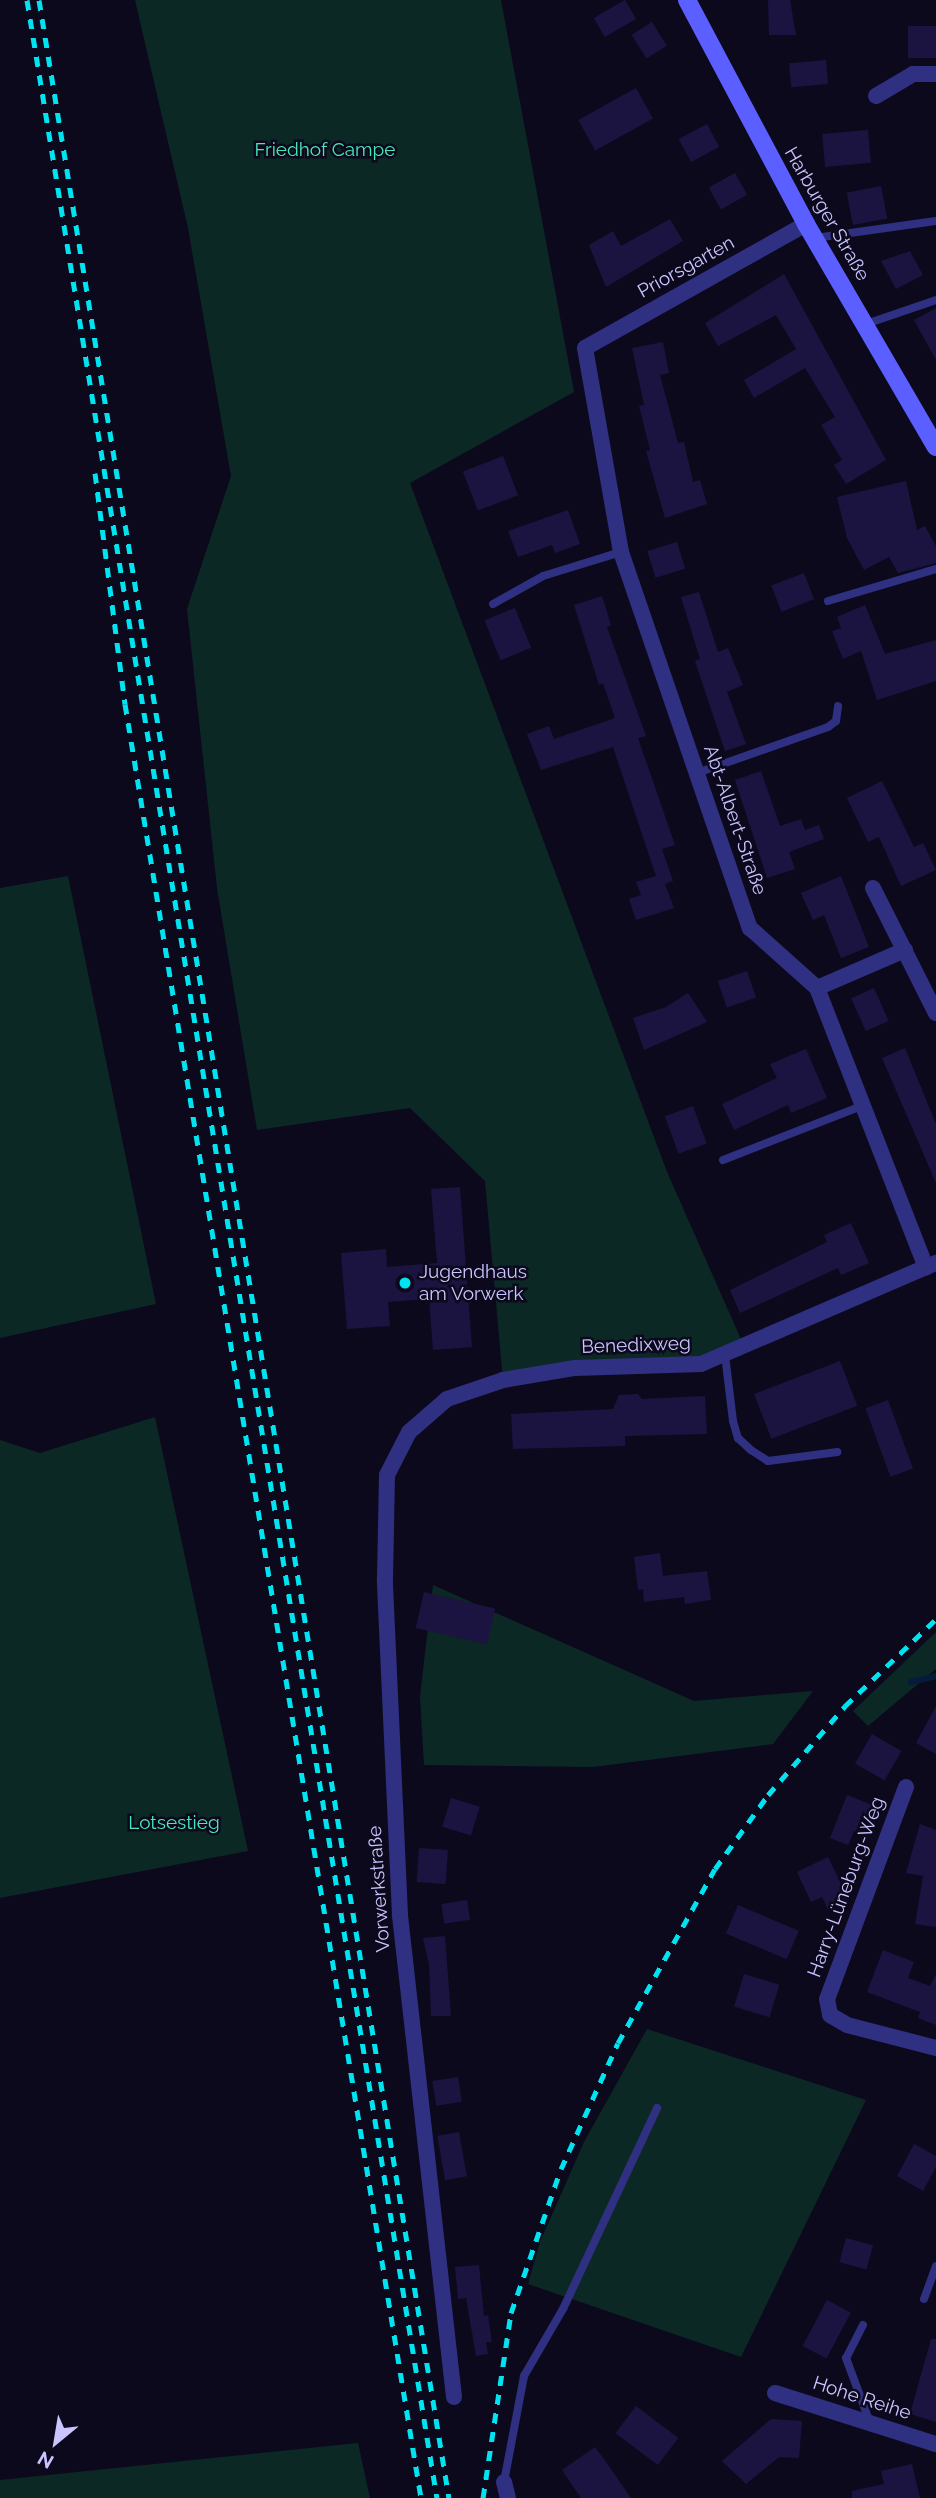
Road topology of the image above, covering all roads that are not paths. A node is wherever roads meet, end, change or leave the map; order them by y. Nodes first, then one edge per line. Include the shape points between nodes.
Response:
1 (687, 0) edge
2 (936, 74) edge
3 (876, 96) dead end
4 (936, 221) edge
5 (810, 231) junction
6 (936, 300) edge
7 (866, 324) junction
8 (585, 348) joint
9 (936, 447) edge
10 (621, 552) junction
11 (936, 569) edge
12 (828, 601) dead end
13 (493, 604) dead end
14 (838, 706) dead end
15 (697, 773) junction
16 (873, 888) dead end
17 (905, 950) junction
18 (817, 988) junction
19 (936, 1013) edge
20 (864, 1105) junction
21 (723, 1160) dead end
22 (931, 1265) edge
23 (725, 1354) junction
24 (447, 1399) joint
25 (837, 1452) dead end
26 (906, 1787) dead end
27 (936, 2048) edge
28 (657, 2108) dead end
29 (936, 2266) edge
30 (924, 2299) dead end
31 (863, 2325) dead end
32 (775, 2393) dead end
33 (454, 2397) dead end
34 (870, 2423) junction
35 (936, 2444) edge
36 (506, 2490) edge

1 - 5 main road, Harburger Straße
2 - 3 street via 913,74
4 - 5 lane
5 - 7 main road, Harburger Straße
5 - 8 street, Priorsgarten
6 - 7 lane
7 - 9 main road, Harburger Straße
8 - 10 street, Abt-Albert-Straße
10 - 13 lane via 543,576
10 - 15 street, Abt-Albert-Straße
11 - 12 lane
14 - 15 lane via 836,721 828,727
15 - 18 street, Abt-Albert-Straße via 750,928
16 - 17 street
17 - 18 street
17 - 19 street
18 - 20 street, Abt-Albert-Straße
20 - 21 lane
20 - 22 street, Abt-Albert-Straße
22 - 23 street, Benedixweg
23 - 24 street, Benedixweg via 701,1364 563,1370 503,1380
23 - 25 lane via 733,1421 738,1438 751,1450 768,1461
24 - 33 street, Vorwerkstraße via 409,1432 387,1475 383,1510 400,1915
26 - 27 street, Harry-Lüneburg-Weg via 827,1999 830,2015 847,2025
28 - 36 lane via 563,2309 524,2376
29 - 30 lane
31 - 34 lane via 846,2358
32 - 34 street, Hohe Reihe
34 - 35 street, Hohe Reihe

